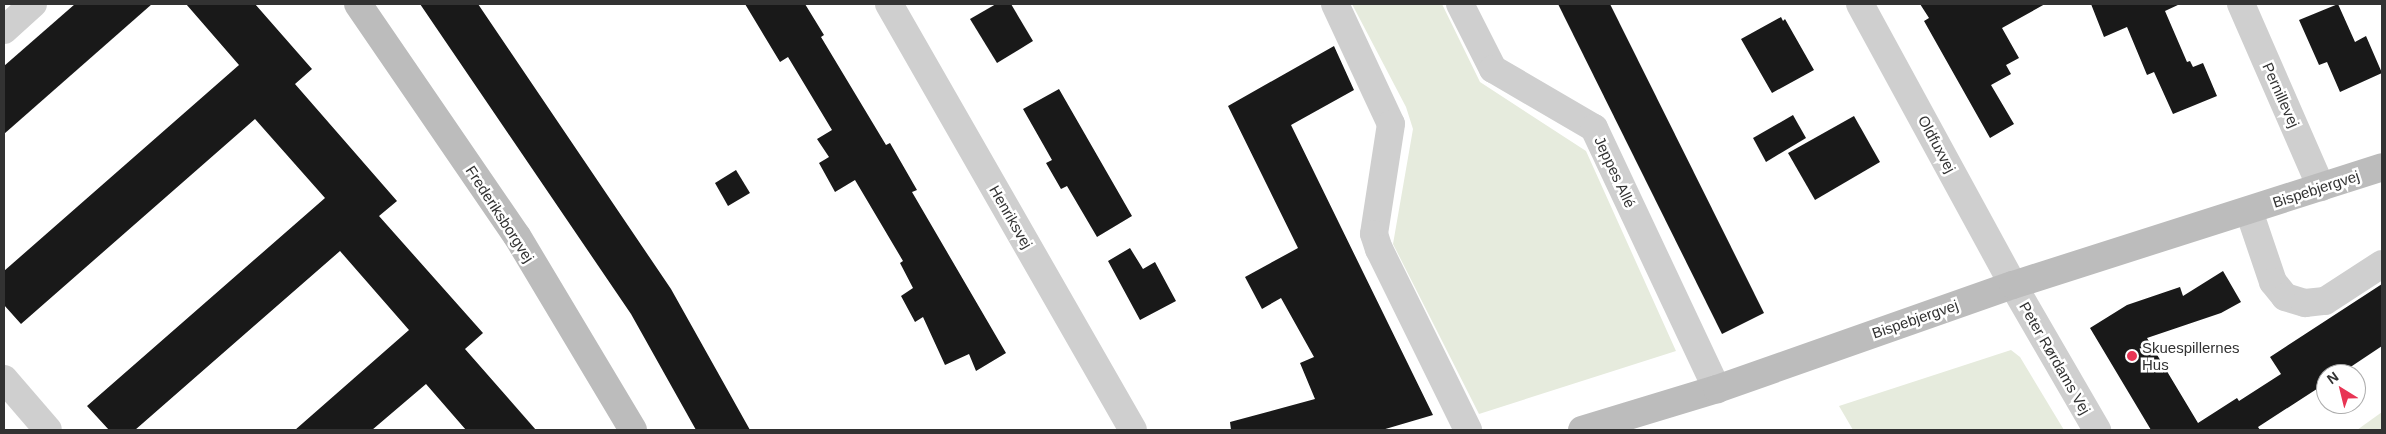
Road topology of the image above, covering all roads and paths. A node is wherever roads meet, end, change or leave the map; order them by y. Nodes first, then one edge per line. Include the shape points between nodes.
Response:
1 (33, 4) edge
2 (358, 4) edge
3 (888, 4) edge
4 (1335, 4) edge
5 (1460, 4) edge
6 (1860, 4) edge
7 (2241, 4) edge
8 (4, 30) edge
9 (2382, 167) edge
10 (2321, 187) junction
11 (2249, 211) junction
12 (2382, 264) edge
13 (2013, 285) junction
14 (4, 379) edge
15 (1717, 389) junction
16 (1599, 428) edge
17 (48, 430) edge
18 (633, 430) edge
19 (1133, 430) edge
20 (1468, 430) edge
21 (2097, 430) edge

1 - 8 street
2 - 18 street, Frederiksborgvej via 517,236
3 - 19 street, Henriksvej
4 - 20 street via 1391,124 1374,234
5 - 15 street, Jeppes Allé via 1494,69 1594,128
6 - 13 street, Oldfuxvej
7 - 10 street, Pernillevej
9 - 10 street, Bispebjergvej
10 - 11 street, Bispebjergvej
11 - 12 street via 2273,282 2285,297 2305,303 2325,301
11 - 13 street, Bispebjergvej
13 - 15 street, Bispebjergvej
13 - 21 street, Peter Rørdams Vej
14 - 17 street
15 - 16 street, Bispebjergvej

